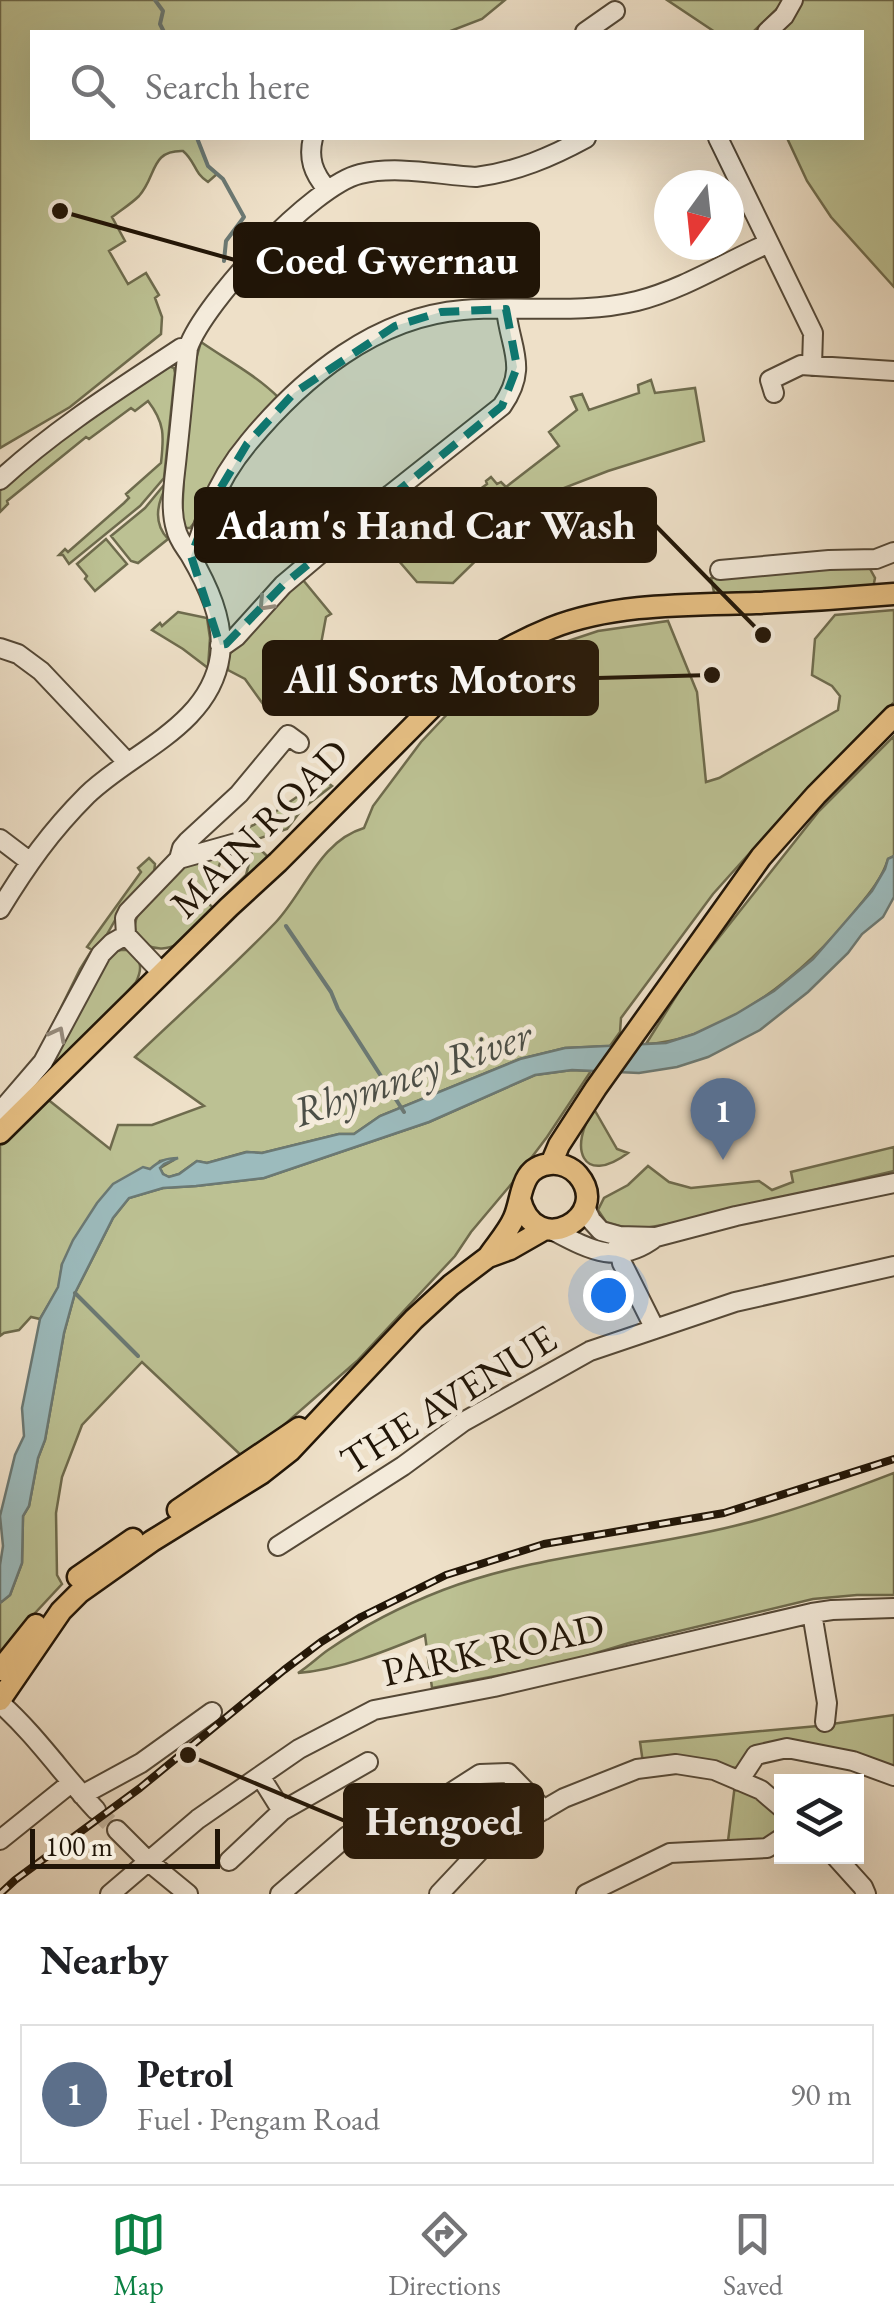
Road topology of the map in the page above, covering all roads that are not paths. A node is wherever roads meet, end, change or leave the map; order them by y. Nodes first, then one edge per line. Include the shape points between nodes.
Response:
1 (793, 0) edge
2 (615, 11) dead end
3 (588, 30) edge
4 (769, 30) edge
5 (313, 140) edge
6 (582, 140) edge
7 (719, 140) edge
8 (328, 189) junction
9 (769, 243) junction
10 (506, 309) junction
11 (188, 348) junction
12 (812, 366) junction
13 (894, 371) edge
14 (774, 393) dead end
15 (0, 480) edge
16 (894, 552) edge
17 (191, 556) junction
18 (876, 559) junction
19 (720, 570) dead end
20 (889, 594) edge
21 (220, 645) junction
22 (0, 648) edge
23 (894, 716) edge
24 (299, 743) dead end
25 (128, 763) junction
26 (0, 840) edge
27 (236, 843) dead end
28 (179, 858) junction
29 (29, 861) junction
30 (0, 909) edge
31 (126, 936) junction
32 (162, 973) junction
33 (0, 1112) edge
34 (0, 1133) edge
35 (552, 1164) junction
36 (894, 1183) edge
37 (520, 1199) junction
38 (585, 1208) junction
39 (549, 1229) junction
40 (612, 1234) junction
41 (656, 1237) junction
42 (619, 1252) junction
43 (488, 1258) junction
44 (894, 1266) edge
45 (655, 1329) junction
46 (348, 1389) junction
47 (278, 1546) dead end
48 (894, 1608) edge
49 (812, 1613) junction
50 (0, 1670) edge
51 (0, 1701) edge
52 (212, 1712) dead end
53 (825, 1722) dead end
54 (368, 1762) dead end
55 (260, 1776) junction
56 (894, 1776) edge
57 (738, 1780) junction
58 (76, 1789) junction
59 (774, 1801) edge
60 (96, 1810) tunnel mouth
61 (544, 1810) junction
62 (282, 1811) junction
63 (117, 1830) tunnel mouth
64 (0, 1840) edge
65 (774, 1843) edge
66 (229, 1860) dead end
67 (149, 1862) junction
68 (841, 1864) edge
69 (110, 1894) edge
70 (188, 1894) edge
71 (280, 1894) edge
72 (439, 1894) edge
73 (586, 1894) edge
74 (866, 1894) edge

1 - 4 street
2 - 3 street
5 - 8 street via 312,164
6 - 8 street via 490,175 377,171
7 - 9 street
8 - 11 street via 241,270
9 - 10 street via 636,301
9 - 12 street via 813,333
10 - 17 street via 418,318 319,372 247,444 225,476
10 -> 21 street via 517,367 510,395 283,584 232,642
11 - 15 street via 112,393
11 - 17 street via 174,504 176,531
12 - 13 street
12 - 14 street via 774,376
16 - 18 street
17 - 21 street via 214,604
18 - 19 street
18 - 20 street
20 - 32 main road, MAIN ROAD via 611,612 554,627 495,654 463,676
21 - 25 street via 204,695 182,722
22 - 25 street via 41,672
23 - 35 main road via 761,858 596,1088
24 - 28 street, MAIN ROAD via 288,735
25 - 29 street via 88,795
26 - 29 street
27 - 28 street
28 - 31 street, MAIN ROAD via 128,912
29 - 30 street
31 - 32 street
33 -> 31 street, MAIN ROAD via 43,1062 101,954
32 - 34 main road, MAIN ROAD
35 - 37 main road via 532,1171
35 - 38 main road via 581,1178
36 - 41 street
37 - 39 main road via 528,1218
37 - 43 main road
38 - 39 main road via 574,1223
38 - 40 street via 600,1231
39 - 42 street via 593,1250
39 - 43 main road
40 - 41 street
40 - 42 street
41 - 42 street
42 - 45 street
43 - 46 main road via 414,1319
44 - 45 street, THE AVENUE via 735,1302
45 - 47 street, THE AVENUE via 590,1351 463,1422
46 - 50 main road via 69,1583
46 - 51 main road via 262,1473 80,1592
48 - 49 street, PARK ROAD
49 - 53 street
49 - 55 street, PARK ROAD via 374,1710
51 - 58 street
52 - 58 street via 140,1763
54 - 62 street
55 - 62 street
55 - 67 street, PARK ROAD
56 - 57 street via 787,1748 756,1755
57 - 59 street
57 - 61 street via 676,1764 637,1768
58 - 60 street
58 - 64 street
61 - 71 street via 508,1773 480,1774 399,1820 346,1836
61 - 72 street via 487,1843
62 - 66 street
63 - 67 street
65 - 73 street via 670,1853
67 - 69 street, PARK ROAD
67 - 70 street
68 - 74 street

